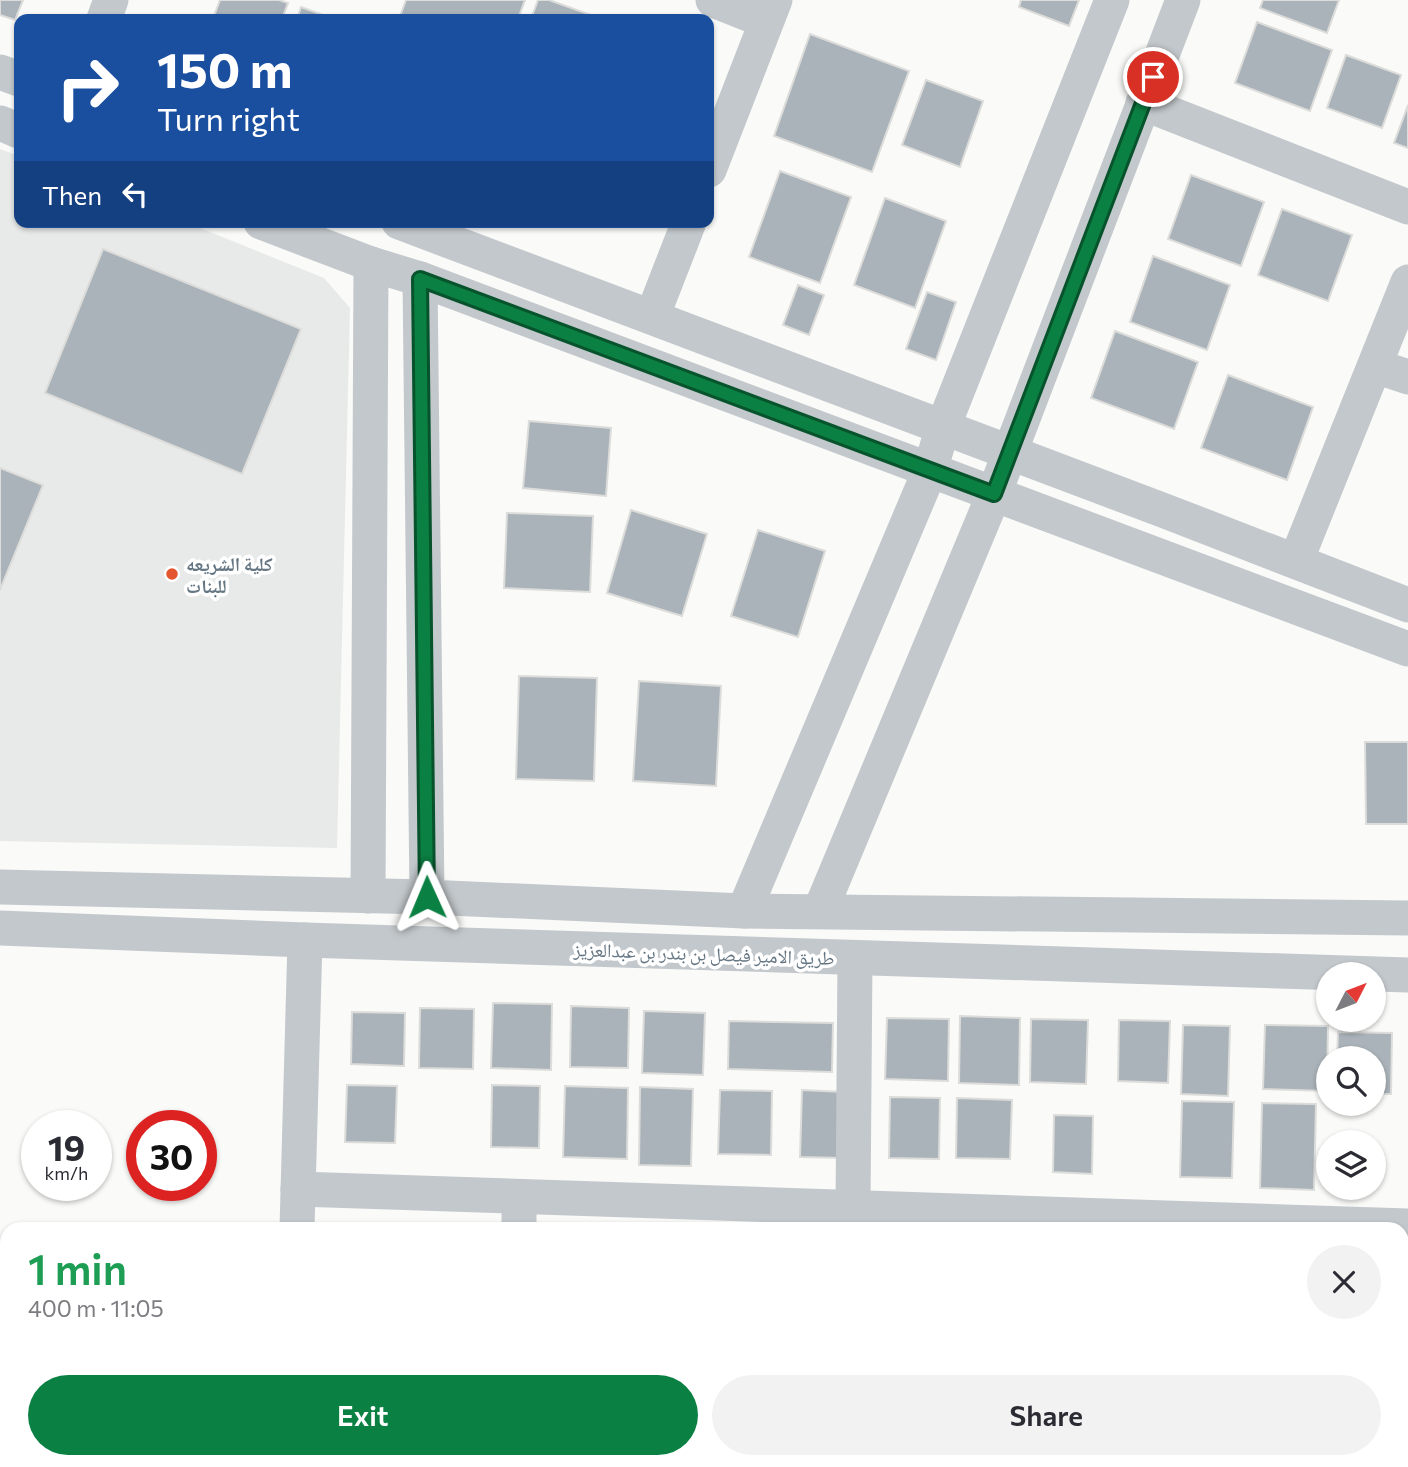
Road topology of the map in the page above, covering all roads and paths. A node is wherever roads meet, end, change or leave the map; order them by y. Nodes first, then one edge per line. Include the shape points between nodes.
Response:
1 (713, 0) edge
2 (1112, 0) edge
3 (1183, 0) edge
4 (770, 11) edge
5 (1143, 103) junction
6 (714, 157) edge
7 (1408, 207) edge
8 (277, 228) edge
9 (415, 228) edge
10 (686, 228) edge
11 (370, 264) junction
12 (420, 279) junction
13 (1408, 282) edge
14 (652, 317) junction
15 (1375, 366) junction
16 (1408, 377) edge
17 (943, 427) junction
18 (1008, 452) junction
19 (930, 470) junction
20 (994, 494) junction
21 (1297, 561) junction
22 (1408, 605) edge
23 (1408, 649) edge
24 (0, 887) edge
25 (368, 895) junction
26 (427, 897) junction
27 (744, 911) junction
28 (820, 911) junction
29 (1408, 918) edge
30 (0, 928) edge
31 (305, 940) junction
32 (855, 958) junction
33 (1408, 975) edge
34 (298, 1189) junction
35 (853, 1208) junction
36 (519, 1213) edge
37 (976, 1220) edge
38 (297, 1222) edge
39 (1090, 1222) edge

1 - 4 street
2 - 17 street
3 - 5 street
4 - 6 street
5 - 7 street
5 - 18 street
8 - 11 street
9 - 14 street
10 - 14 street
11 - 12 street
11 - 25 street
12 - 19 street
12 - 26 street
13 - 15 street
14 - 17 street
15 - 16 street
15 - 21 street
17 - 18 street
17 - 19 street
18 - 20 street
18 - 21 street
19 - 20 street
19 - 27 street
20 - 23 street
20 - 28 street
21 - 22 street
24 - 25 street
25 - 26 street
26 - 27 street
27 - 28 street
28 - 29 street
30 - 31 street, طريق الامير فيصل بن بندر بن عبدالعزيز
31 - 32 street, طريق الامير فيصل بن بندر بن عبدالعزيز
31 - 34 street
32 - 33 street, طريق الامير فيصل بن بندر بن عبدالعزيز
32 - 35 street
34 - 36 street
34 - 38 street
35 - 36 street
35 - 37 street
37 - 39 street

